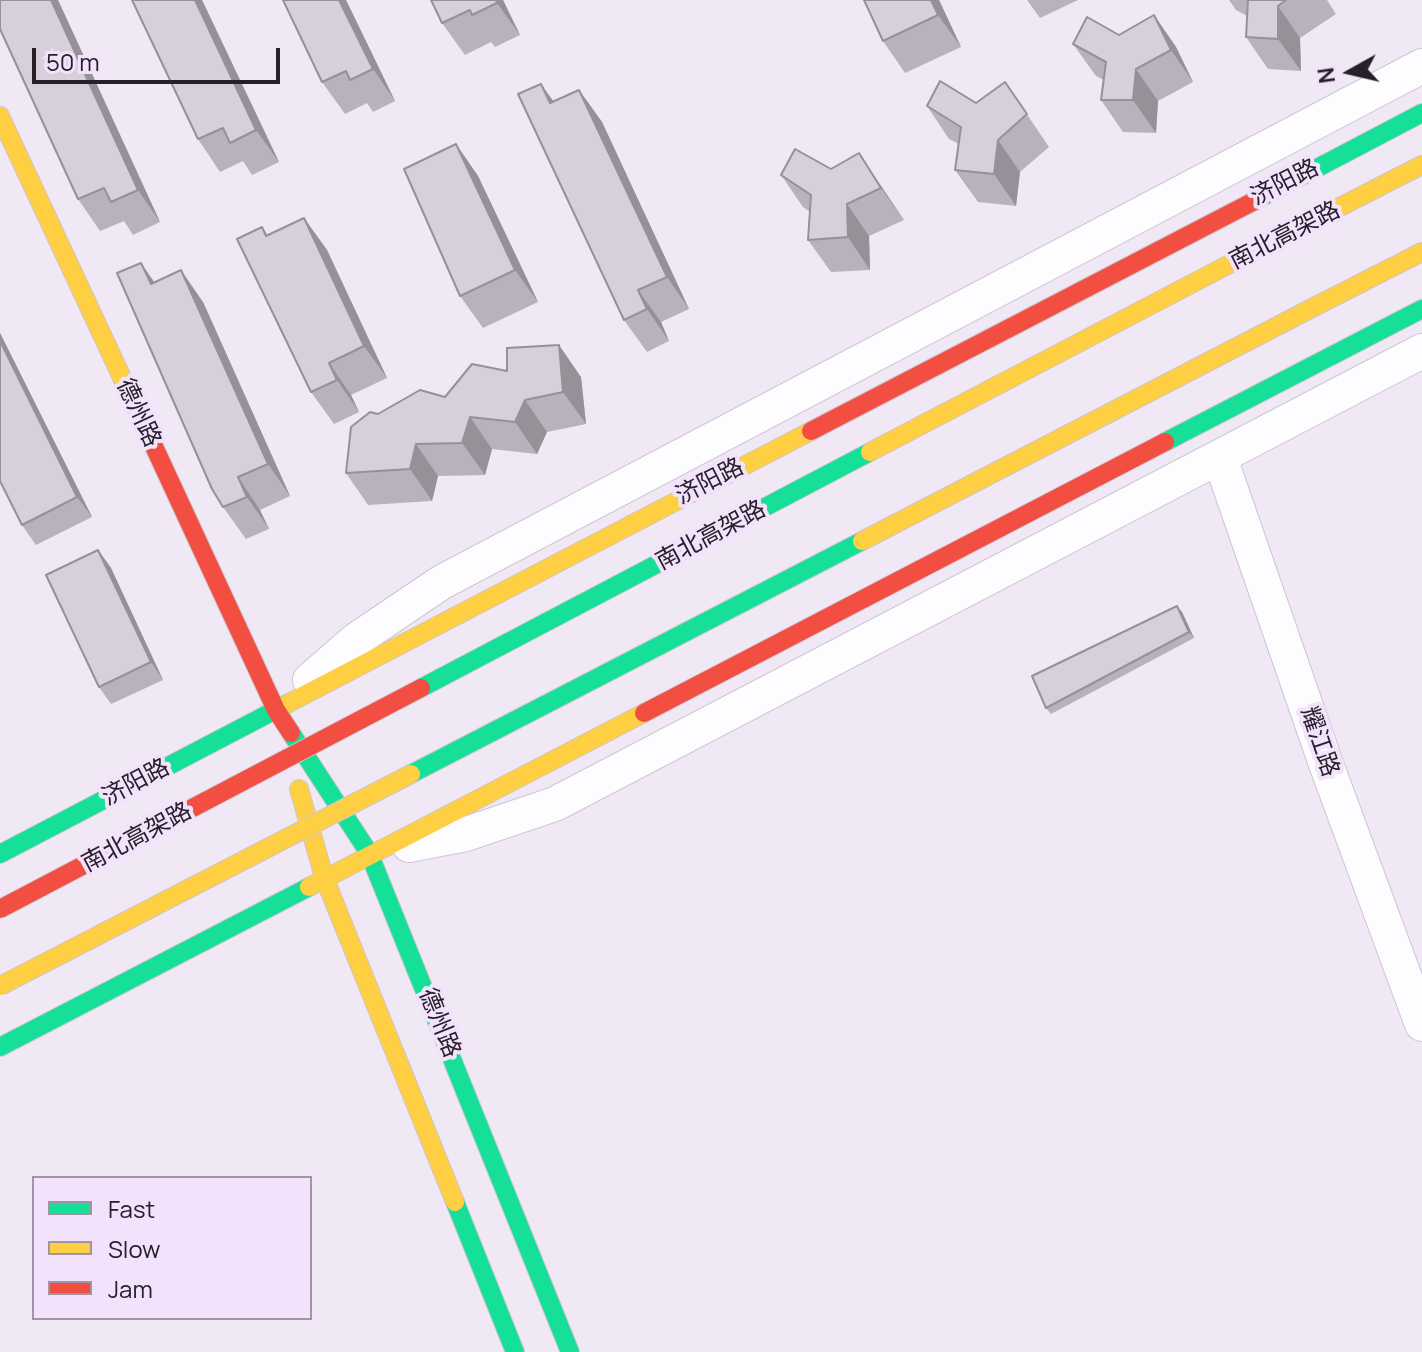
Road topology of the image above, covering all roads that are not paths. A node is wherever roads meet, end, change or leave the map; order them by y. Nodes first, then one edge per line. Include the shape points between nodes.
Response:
1 (1422, 66) edge
2 (1422, 113) edge
3 (0, 116) edge
4 (1422, 165) edge
5 (1422, 252) edge
6 (1422, 309) edge
7 (1422, 351) edge
8 (1220, 458) junction
9 (276, 710) junction
10 (369, 853) junction
11 (0, 854) edge
12 (324, 877) junction
13 (0, 909) edge
14 (0, 986) edge
15 (1422, 1024) edge
16 (0, 1047) edge
17 (515, 1352) edge
18 (570, 1352) edge

1 - 9 street via 442,582 356,640
2 - 9 main road, 济阳路
3 - 9 main road, 德州路
4 - 13 main road, 南北高架路, bridge
5 - 14 main road, bridge
6 - 10 main road
7 - 8 street
8 - 10 street via 555,804 466,834
8 - 15 street, 耀江路
9 - 10 main road, 德州路
9 - 11 main road, 济阳路
9 - 12 main road, 德州路
10 - 12 main road
10 - 18 main road, 德州路
12 - 16 main road
12 - 17 main road, 德州路

